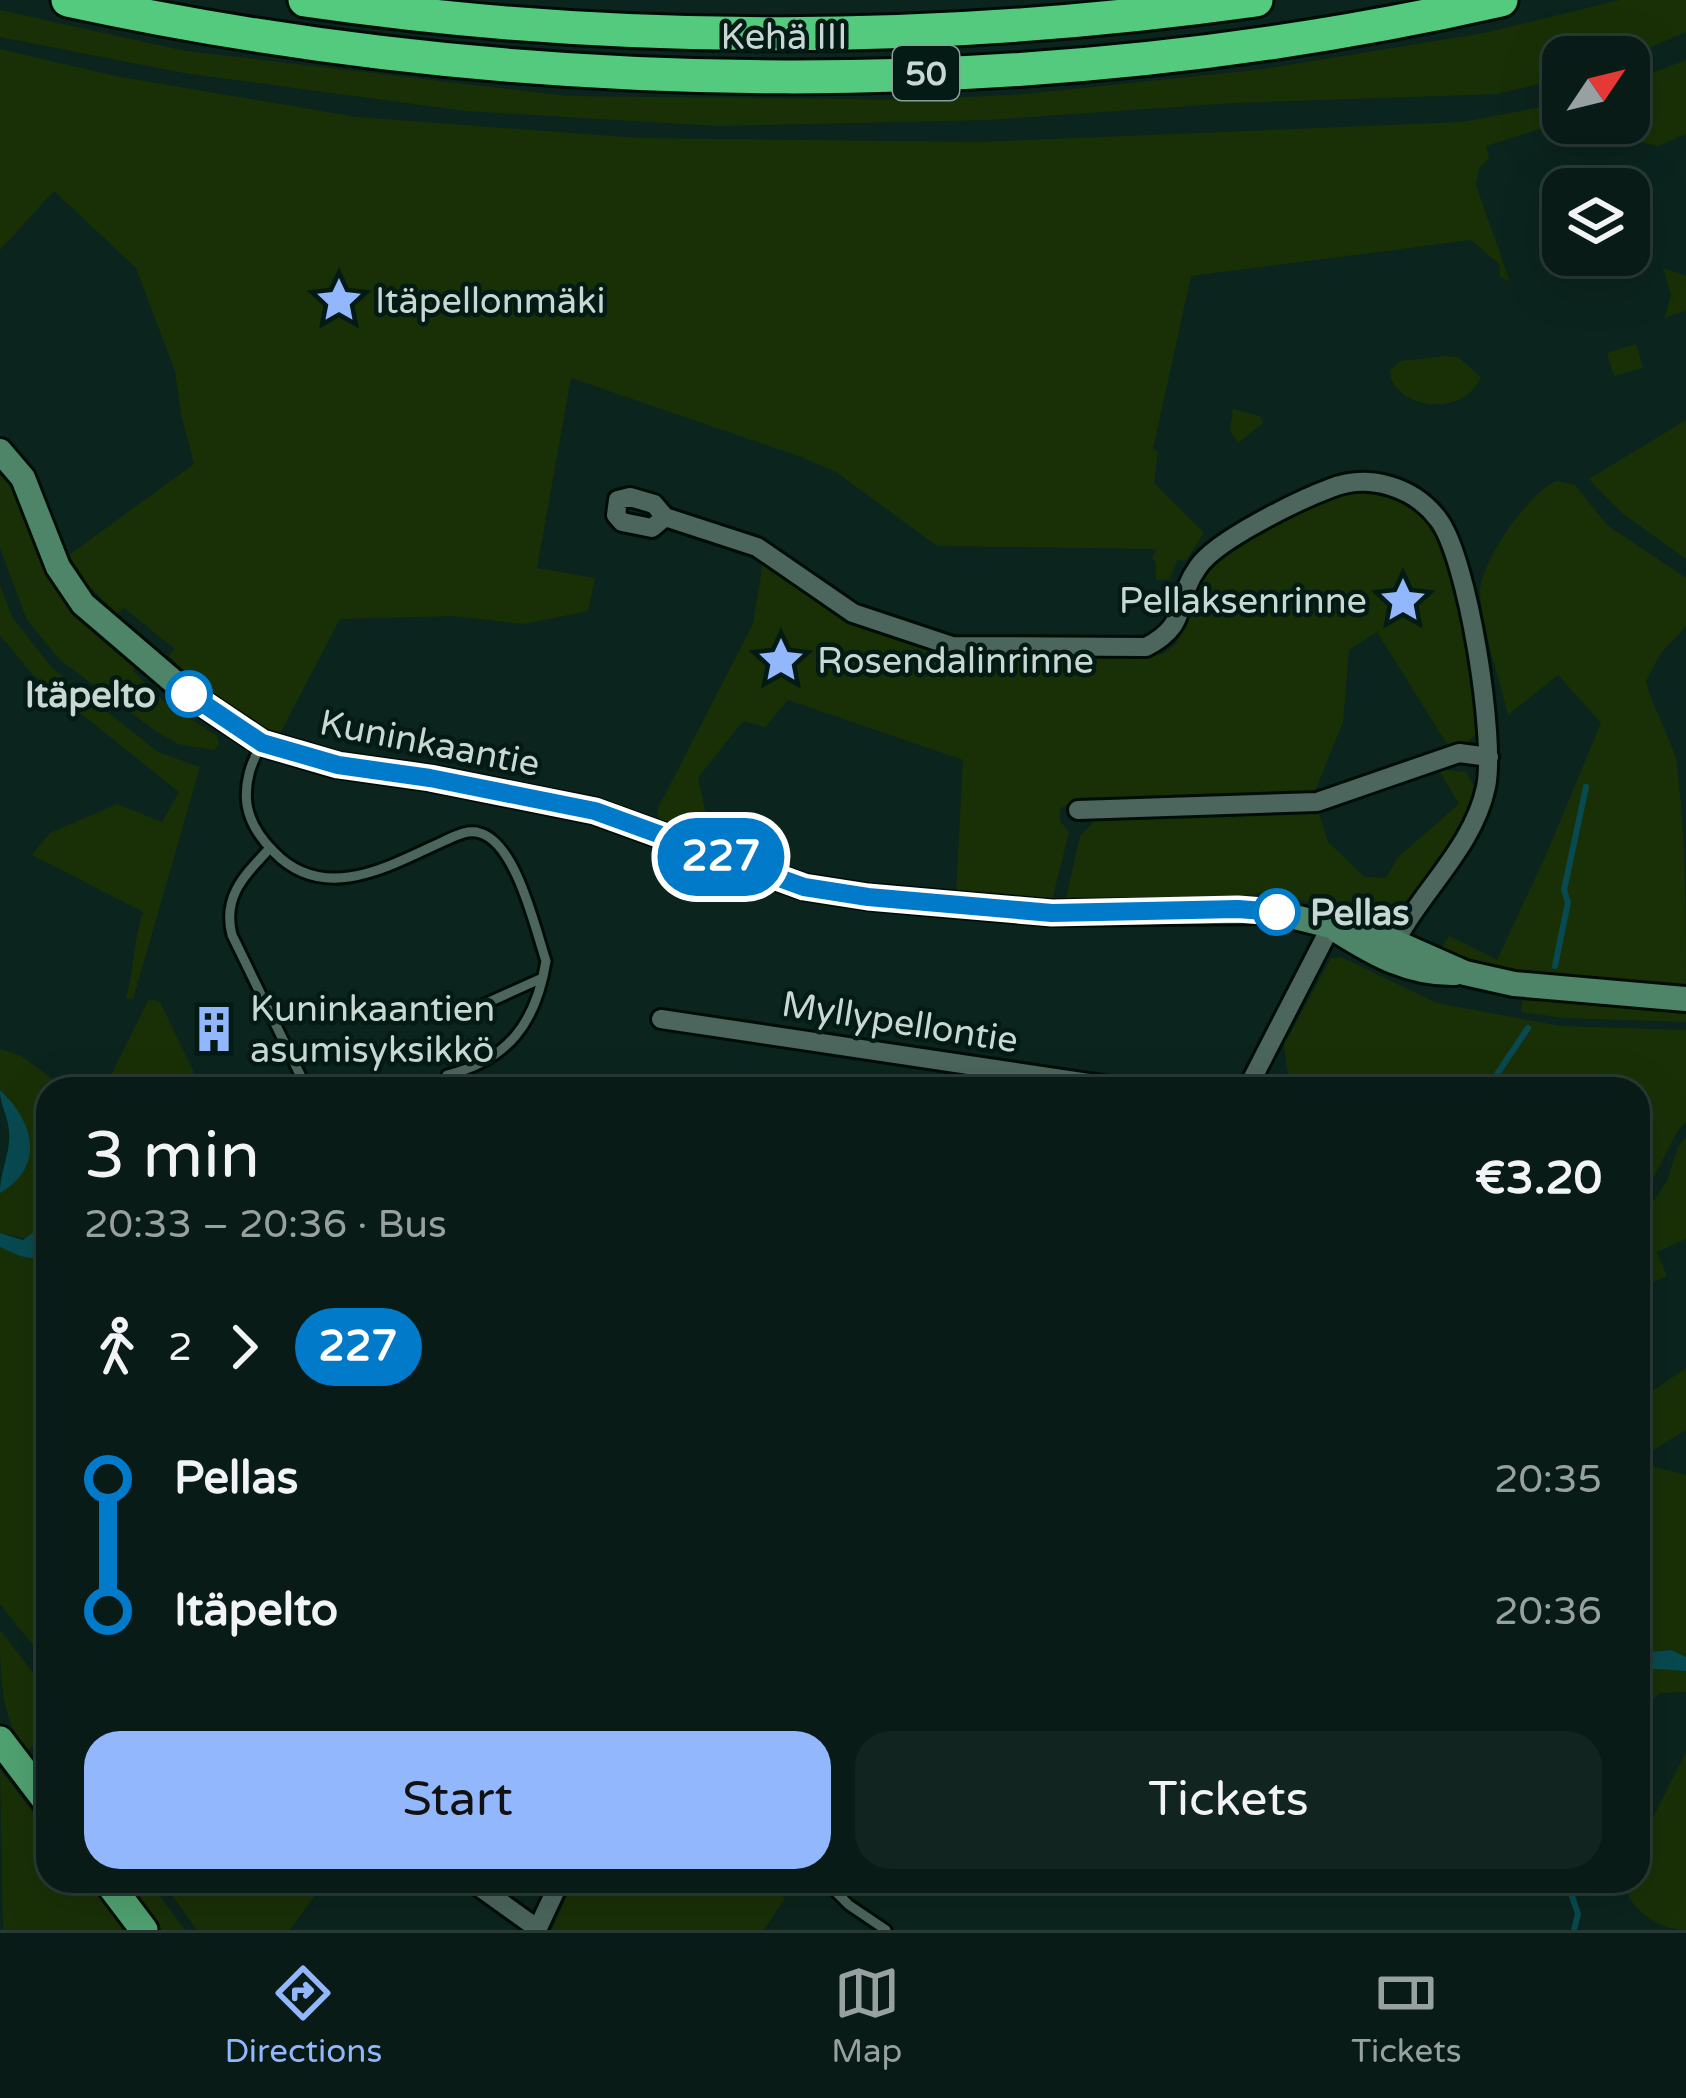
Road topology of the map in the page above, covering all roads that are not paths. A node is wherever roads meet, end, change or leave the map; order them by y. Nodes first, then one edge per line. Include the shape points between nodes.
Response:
1 (68, 0) edge
2 (305, 0) edge
3 (1256, 0) edge
4 (1501, 0) edge
5 (0, 451) edge
6 (665, 518) dead end
7 (262, 743) junction
8 (1489, 757) junction
9 (1078, 810) dead end
10 (270, 848) junction
11 (1331, 926) junction
12 (1392, 950) junction
13 (544, 975) junction
14 (1686, 999) edge
15 (460, 1015) dead end
16 (661, 1019) dead end
17 (447, 1075) dead end
18 (301, 1077) edge
19 (1049, 1077) edge
20 (1253, 1077) edge
21 (0, 1740) edge
22 (36, 1787) edge
23 (116, 1893) edge
24 (488, 1893) edge
25 (554, 1893) edge
26 (837, 1893) edge
27 (537, 1929) edge
28 (144, 1930) edge
29 (886, 1930) edge

1 - 4 highway, Kehä III / 50 via 248,34 512,66 799,76 1244,46
2 - 3 highway, Kehä III / 50 via 724,34 1069,23
5 - 7 main road, Kuninkaantie via 23,478 58,567 83,604 187,693
6 - 8 street via 760,548 853,614 952,646 1146,647 1174,627 1189,582 1212,551 1334,487 1387,484 1415,496 1448,537
7 - 10 lane via 246,783 248,811
7 - 11 main road, Kuninkaantie via 338,765 595,811 804,887 1052,913 1270,910
8 - 9 street via 1459,753 1317,802
8 - 12 street via 1476,816
10 - 13 lane via 310,876 344,880 481,832 517,876
10 - 18 lane via 231,895 227,916
11 - 12 main road, Kuninkaantie
11 - 20 street
12 - 14 main road, Kuninkaantie via 1424,974
13 - 15 lane
13 - 17 lane via 506,1050
16 - 19 street, Myllypellontie
21 - 22 main road
23 - 28 main road
24 - 27 street
25 - 27 street
26 - 29 lane

